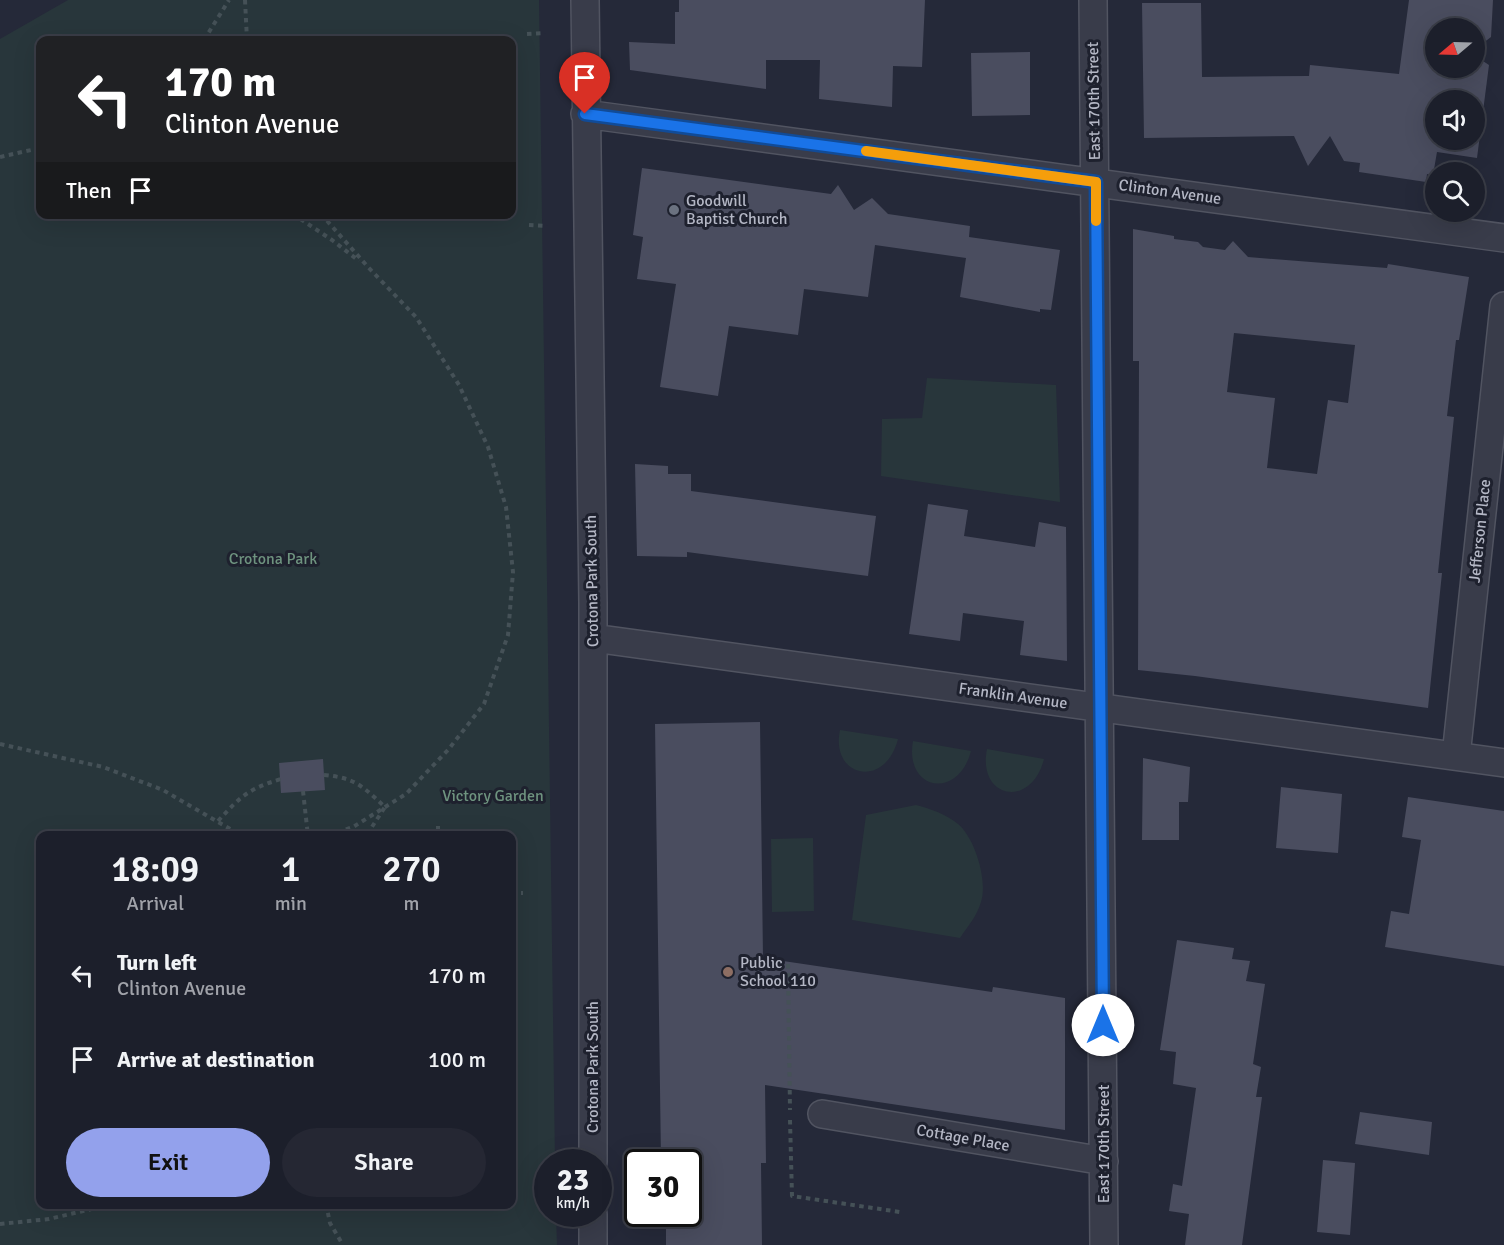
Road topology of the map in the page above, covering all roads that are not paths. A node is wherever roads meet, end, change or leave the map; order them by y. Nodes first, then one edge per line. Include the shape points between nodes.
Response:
1 (585, 0) edge
2 (1093, 0) edge
3 (585, 114) junction
4 (1096, 182) junction
5 (1504, 238) edge
6 (1504, 306) edge
7 (593, 638) junction
8 (1101, 708) junction
9 (1455, 756) junction
10 (1504, 763) edge
11 (822, 1114) dead end
12 (593, 1149) edge
13 (1104, 1161) junction
14 (593, 1227) edge
15 (593, 1245) edge
16 (1104, 1245) edge

1 - 3 street, Crotona Park South
2 - 4 street, East 170th Street
3 - 4 street, Clinton Avenue
3 - 7 street, Crotona Park South
4 - 5 street, Clinton Avenue
4 - 8 street, East 170th Street
6 - 9 street, Jefferson Place
7 - 8 street, Franklin Avenue
7 - 12 street, Crotona Park South
8 - 9 street, Franklin Avenue
8 - 13 street, East 170th Street
9 - 10 street, Franklin Avenue
11 - 13 street, Cottage Place
13 - 16 street, East 170th Street
14 - 15 street

